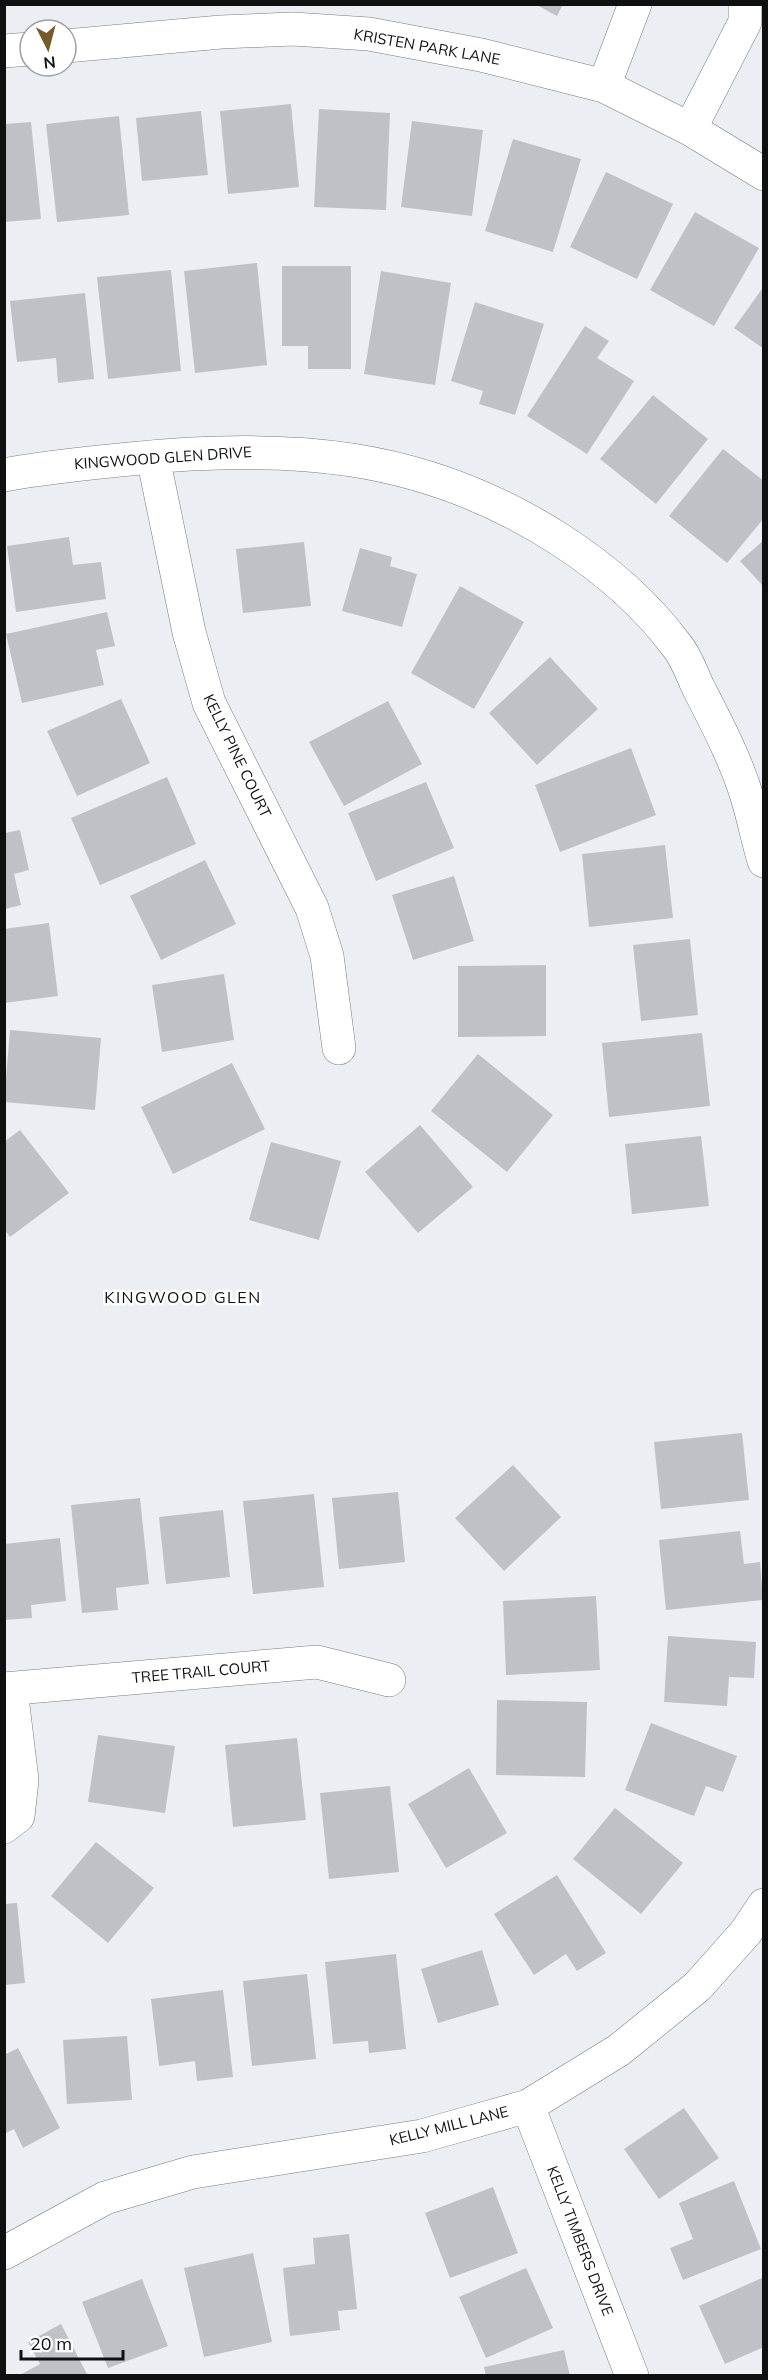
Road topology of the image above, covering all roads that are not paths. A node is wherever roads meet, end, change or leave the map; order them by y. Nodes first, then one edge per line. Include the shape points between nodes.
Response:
1 (635, 4) edge
2 (745, 4) edge
3 (78, 45) edge
4 (604, 86) junction
5 (690, 129) junction
6 (764, 174) edge
7 (153, 457) junction
8 (4, 475) edge
9 (764, 861) edge
10 (339, 1048) dead end
11 (389, 1680) dead end
12 (8, 1689) edge
13 (4, 1827) edge
14 (764, 1905) edge
15 (528, 2106) junction
16 (4, 2253) edge
17 (632, 2376) edge

1 - 4 street
2 - 5 street via 745,22
3 - 4 street, KRISTEN PARK LANE via 281,30 369,34 481,55
4 - 5 street, KRISTEN PARK LANE
5 - 6 street, KRISTEN PARK LANE
7 - 8 street, KINGWOOD GLEN DRIVE
7 - 9 street, KINGWOOD GLEN DRIVE via 234,451 299,453 377,463 460,488 521,514 583,554 640,602 679,647 747,798
7 - 10 street, KELLY PINE COURT via 189,632 209,703 312,908 327,956
11 - 12 street, TREE TRAIL COURT via 317,1662
12 - 13 street, TREE TRAIL COURT via 22,1780 18,1816
14 - 15 street, KELLY MILL LANE via 746,1932 698,1986 619,2050
15 - 16 street, KELLY MILL LANE via 422,2136 193,2172 105,2198
15 - 17 street, KELLY TIMBERS DRIVE

